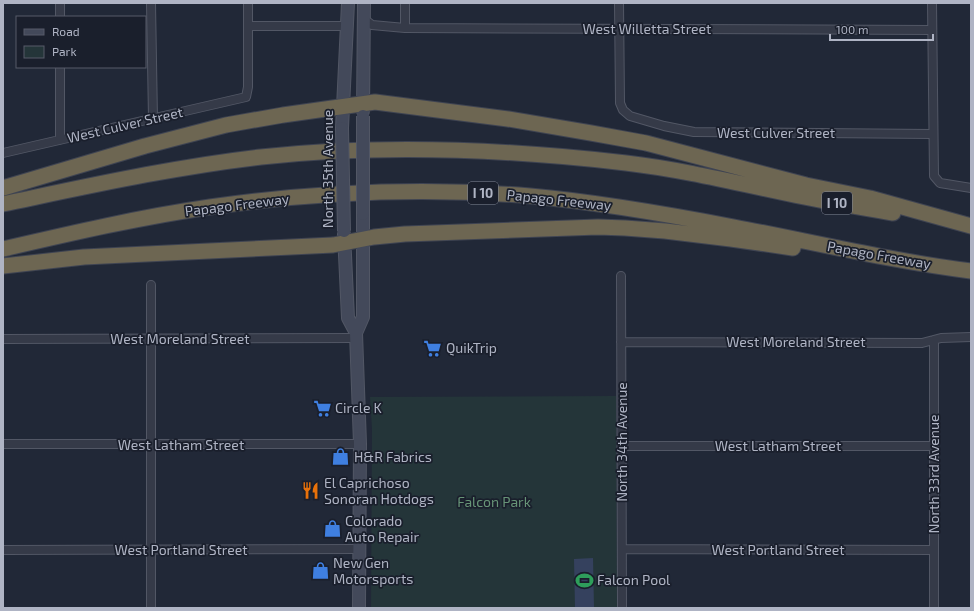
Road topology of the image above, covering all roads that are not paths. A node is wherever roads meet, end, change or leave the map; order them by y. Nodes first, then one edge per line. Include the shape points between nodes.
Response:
1 (60, 3) edge
2 (151, 3) edge
3 (248, 3) edge
4 (348, 3) edge
5 (364, 3) edge
6 (405, 3) edge
7 (619, 3) edge
8 (932, 3) edge
9 (60, 16) edge
10 (364, 18) junction
11 (248, 26) junction
12 (347, 26) junction
13 (405, 28) junction
14 (619, 29) junction
15 (932, 30) junction
16 (60, 68) edge
17 (363, 110) junction
18 (342, 111) junction
19 (153, 119) junction
20 (932, 134) junction
21 (60, 140) junction
22 (3, 153) edge
23 (3, 188) edge
24 (971, 188) edge
25 (3, 204) edge
26 (971, 226) edge
27 (363, 234) junction
28 (344, 237) junction
29 (3, 249) edge
30 (3, 266) edge
31 (967, 271) edge
32 (621, 276) dead end
33 (151, 285) dead end
34 (356, 336) junction
35 (971, 337) edge
36 (3, 339) edge
37 (151, 339) junction
38 (934, 340) junction
39 (621, 342) junction
40 (3, 444) edge
41 (360, 444) junction
42 (151, 445) junction
43 (622, 446) junction
44 (934, 446) junction
45 (359, 549) junction
46 (622, 549) junction
47 (3, 550) edge
48 (151, 550) junction
49 (934, 550) junction
50 (151, 608) edge
51 (359, 608) edge
52 (622, 608) edge
53 (934, 608) edge

1 - 9 street
2 - 19 street
3 - 11 street
4 - 12 main road, North 35th Avenue
5 - 10 main road, North 35th Avenue
6 - 13 street
7 - 14 street
8 - 15 street
10 - 13 street, West Willetta Street via 372,25
10 - 17 main road, North 35th Avenue
11 - 12 street
11 - 19 street, West Culver Street via 246,97
12 - 18 main road, North 35th Avenue
13 - 14 street, West Willetta Street
14 - 15 street, West Willetta Street
14 - 20 street, West Culver Street via 620,103 630,116 694,132
15 - 20 street
16 - 21 street
17 - 18 highway
17 - 26 highway via 375,102 508,119 640,142 806,185 870,198
17 - 27 main road, North 35th Avenue, bridge
18 - 23 highway via 226,125
18 - 28 main road, North 35th Avenue, bridge
19 - 21 street, West Culver Street
20 - 24 street via 934,176 940,182
21 - 22 street, West Culver Street
25 - 26 highway, I 10 via 108,181 197,165 261,157 366,150 438,150 525,153 630,163 817,200
27 - 28 highway
27 - 31 highway via 625,228 731,239 866,261
27 - 34 main road, North 35th Avenue via 363,317
28 - 30 highway via 333,245 84,257
28 - 34 main road, North 35th Avenue via 348,318
29 - 31 highway, Papago Freeway / I 10 via 174,213 224,206 311,196 436,192 529,196 630,208
32 - 39 street, North 34th Avenue
33 - 37 street
34 - 37 street, West Moreland Street
34 - 41 main road, North 35th Avenue
35 - 38 street, West Moreland Street
36 - 37 street, West Moreland Street
37 - 42 street
38 - 39 street, West Moreland Street via 922,343
38 - 44 street, North 33rd Avenue
39 - 43 street, North 34th Avenue
40 - 42 street, West Latham Street
41 - 42 street, West Latham Street
41 - 45 main road, North 35th Avenue
42 - 48 street
43 - 44 street, West Latham Street
43 - 46 street, North 34th Avenue
44 - 49 street, North 33rd Avenue
45 - 48 street, West Portland Street
45 - 51 main road, North 35th Avenue
46 - 49 street, West Portland Street
46 - 52 street, North 34th Avenue
47 - 48 street, West Portland Street
48 - 50 street
49 - 53 street, North 33rd Avenue

